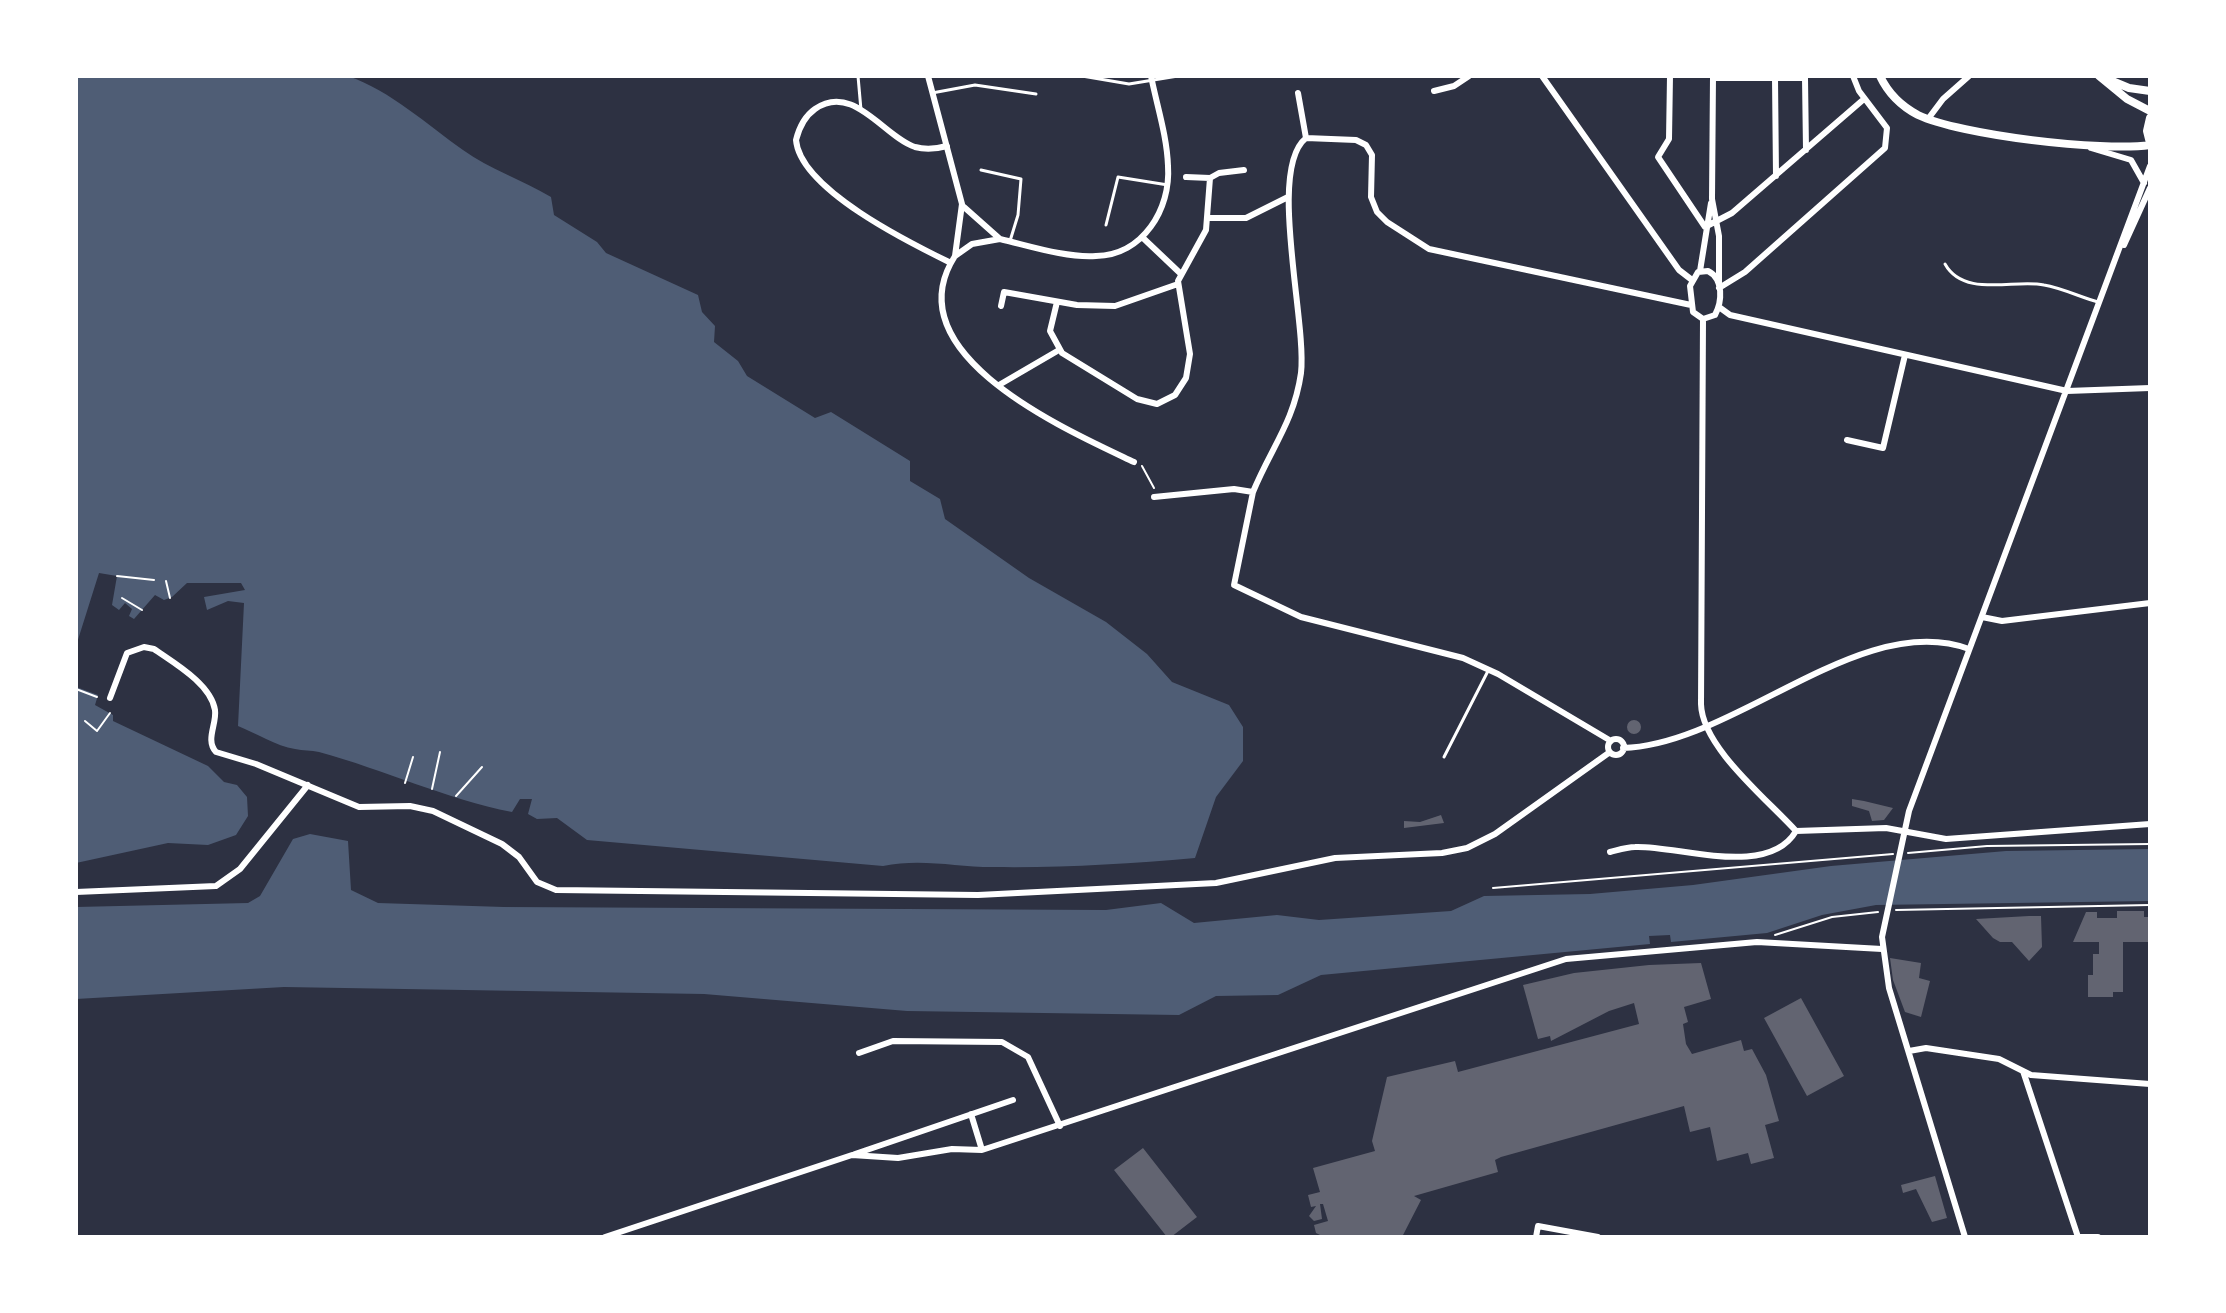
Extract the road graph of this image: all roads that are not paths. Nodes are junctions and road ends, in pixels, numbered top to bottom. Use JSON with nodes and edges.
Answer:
{"nodes":[{"id":1,"x":858,"y":76,"type":"edge"},
{"id":2,"x":928,"y":76,"type":"edge"},
{"id":3,"x":1082,"y":76,"type":"edge"},
{"id":4,"x":1178,"y":76,"type":"edge"},
{"id":5,"x":1469,"y":76,"type":"edge"},
{"id":6,"x":1542,"y":76,"type":"edge"},
{"id":7,"x":1670,"y":76,"type":"edge"},
{"id":8,"x":1853,"y":76,"type":"edge"},
{"id":9,"x":1880,"y":76,"type":"edge"},
{"id":10,"x":1969,"y":76,"type":"edge"},
{"id":11,"x":2100,"y":76,"type":"edge"},
{"id":12,"x":1713,"y":77,"type":"edge"},
{"id":13,"x":1152,"y":78,"type":"edge"},
{"id":14,"x":1775,"y":78,"type":"junction"},
{"id":15,"x":1434,"y":91,"type":"dead end"},
{"id":16,"x":2150,"y":91,"type":"edge"},
{"id":17,"x":932,"y":93,"type":"junction"},
{"id":18,"x":1298,"y":93,"type":"dead end"},
{"id":19,"x":1036,"y":94,"type":"dead end"},
{"id":20,"x":1864,"y":99,"type":"junction"},
{"id":21,"x":861,"y":110,"type":"junction"},
{"id":22,"x":2150,"y":111,"type":"edge"},
{"id":23,"x":2150,"y":118,"type":"edge"},
{"id":24,"x":1928,"y":119,"type":"junction"},
{"id":25,"x":1306,"y":138,"type":"junction"},
{"id":26,"x":2150,"y":144,"type":"edge"},
{"id":27,"x":2080,"y":145,"type":"junction"},
{"id":28,"x":947,"y":146,"type":"junction"},
{"id":29,"x":1806,"y":150,"type":"junction"},
{"id":30,"x":2150,"y":166,"type":"edge"},
{"id":31,"x":981,"y":170,"type":"dead end"},
{"id":32,"x":1244,"y":170,"type":"dead end"},
{"id":33,"x":1776,"y":176,"type":"junction"},
{"id":34,"x":1186,"y":177,"type":"dead end"},
{"id":35,"x":1210,"y":178,"type":"junction"},
{"id":36,"x":1168,"y":185,"type":"junction"},
{"id":37,"x":2147,"y":185,"type":"edge"},
{"id":38,"x":1288,"y":197,"type":"junction"},
{"id":39,"x":1712,"y":199,"type":"junction"},
{"id":40,"x":962,"y":204,"type":"junction"},
{"id":41,"x":1208,"y":218,"type":"junction"},
{"id":42,"x":1717,"y":221,"type":"junction"},
{"id":43,"x":1106,"y":225,"type":"dead end"},
{"id":44,"x":1705,"y":227,"type":"junction"},
{"id":45,"x":1142,"y":237,"type":"junction"},
{"id":46,"x":1000,"y":239,"type":"junction"},
{"id":47,"x":1010,"y":241,"type":"junction"},
{"id":48,"x":955,"y":256,"type":"junction"},
{"id":49,"x":951,"y":263,"type":"junction"},
{"id":50,"x":1945,"y":264,"type":"dead end"},
{"id":51,"x":1700,"y":271,"type":"junction"},
{"id":52,"x":1181,"y":274,"type":"junction"},
{"id":53,"x":1692,"y":280,"type":"junction"},
{"id":54,"x":1178,"y":284,"type":"junction"},
{"id":55,"x":1719,"y":285,"type":"junction"},
{"id":56,"x":1057,"y":302,"type":"junction"},
{"id":57,"x":2101,"y":304,"type":"junction"},
{"id":58,"x":1691,"y":305,"type":"junction"},
{"id":59,"x":1001,"y":306,"type":"dead end"},
{"id":60,"x":1719,"y":307,"type":"junction"},
{"id":61,"x":1703,"y":319,"type":"junction"},
{"id":62,"x":1059,"y":350,"type":"junction"},
{"id":63,"x":1905,"y":355,"type":"junction"},
{"id":64,"x":999,"y":385,"type":"junction"},
{"id":65,"x":2150,"y":388,"type":"edge"},
{"id":66,"x":2067,"y":391,"type":"junction"},
{"id":67,"x":1847,"y":440,"type":"dead end"},
{"id":68,"x":1134,"y":462,"type":"road end"},
{"id":69,"x":1253,"y":492,"type":"junction"},
{"id":70,"x":1154,"y":497,"type":"road end"},
{"id":71,"x":2150,"y":603,"type":"edge"},
{"id":72,"x":1982,"y":617,"type":"junction"},
{"id":73,"x":1969,"y":649,"type":"junction"},
{"id":74,"x":1489,"y":669,"type":"junction"},
{"id":75,"x":110,"y":698,"type":"dead end"},
{"id":76,"x":1705,"y":728,"type":"junction"},
{"id":77,"x":1611,"y":741,"type":"junction"},
{"id":78,"x":1623,"y":748,"type":"junction"},
{"id":79,"x":1610,"y":752,"type":"junction"},
{"id":80,"x":1444,"y":757,"type":"dead end"},
{"id":81,"x":308,"y":785,"type":"junction"},
{"id":82,"x":2150,"y":824,"type":"edge"},
{"id":83,"x":1903,"y":830,"type":"junction"},
{"id":84,"x":1796,"y":831,"type":"junction"},
{"id":85,"x":1610,"y":852,"type":"dead end"},
{"id":86,"x":76,"y":892,"type":"edge"},
{"id":87,"x":1882,"y":949,"type":"junction"},
{"id":88,"x":1909,"y":1051,"type":"junction"},
{"id":89,"x":859,"y":1053,"type":"dead end"},
{"id":90,"x":2023,"y":1071,"type":"junction"},
{"id":91,"x":2150,"y":1084,"type":"edge"},
{"id":92,"x":1013,"y":1100,"type":"dead end"},
{"id":93,"x":971,"y":1114,"type":"junction"},
{"id":94,"x":1060,"y":1126,"type":"junction"},
{"id":95,"x":982,"y":1150,"type":"junction"},
{"id":96,"x":852,"y":1155,"type":"junction"},
{"id":97,"x":605,"y":1237,"type":"edge"},
{"id":98,"x":1536,"y":1237,"type":"edge"},
{"id":99,"x":1598,"y":1237,"type":"edge"},
{"id":100,"x":1965,"y":1237,"type":"edge"},
{"id":101,"x":2078,"y":1237,"type":"edge"},
{"id":102,"x":2098,"y":1237,"type":"edge"}],
"edges":[{"from":1,"to":21,"type":"lane"},
{"from":2,"to":17,"type":"street"},
{"from":3,"to":13,"type":"lane"},
{"from":4,"to":13,"type":"lane"},
{"from":5,"to":15,"type":"street"},
{"from":6,"to":53,"type":"street"},
{"from":7,"to":44,"type":"street"},
{"from":8,"to":20,"type":"street"},
{"from":9,"to":24,"type":"main road"},
{"from":10,"to":24,"type":"street"},
{"from":11,"to":16,"type":"main road"},
{"from":11,"to":22,"type":"main road"},
{"from":12,"to":14,"type":"street"},
{"from":12,"to":39,"type":"street"},
{"from":13,"to":36,"type":"street"},
{"from":14,"to":29,"type":"street"},
{"from":14,"to":33,"type":"street"},
{"from":17,"to":19,"type":"lane"},
{"from":17,"to":28,"type":"street"},
{"from":18,"to":25,"type":"street"},
{"from":20,"to":29,"type":"street"},
{"from":20,"to":55,"type":"street"},
{"from":21,"to":28,"type":"street"},
{"from":21,"to":49,"type":"street"},
{"from":23,"to":26,"type":"main road"},
{"from":24,"to":27,"type":"main road"},
{"from":25,"to":38,"type":"street"},
{"from":25,"to":58,"type":"street"},
{"from":26,"to":27,"type":"main road"},
{"from":27,"to":37,"type":"street"},
{"from":28,"to":40,"type":"street"},
{"from":29,"to":33,"type":"street"},
{"from":30,"to":37,"type":"street"},
{"from":31,"to":47,"type":"lane"},
{"from":32,"to":35,"type":"street"},
{"from":33,"to":42,"type":"street"},
{"from":34,"to":35,"type":"street"},
{"from":35,"to":41,"type":"street"},
{"from":36,"to":43,"type":"lane"},
{"from":36,"to":45,"type":"street"},
{"from":37,"to":57,"type":"street"},
{"from":38,"to":41,"type":"street"},
{"from":38,"to":69,"type":"street"},
{"from":39,"to":42,"type":"street"},
{"from":39,"to":44,"type":"street"},
{"from":40,"to":46,"type":"street"},
{"from":40,"to":48,"type":"street"},
{"from":41,"to":52,"type":"street"},
{"from":42,"to":44,"type":"street"},
{"from":42,"to":55,"type":"street"},
{"from":44,"to":51,"type":"street"},
{"from":45,"to":47,"type":"street"},
{"from":45,"to":52,"type":"street"},
{"from":46,"to":47,"type":"street"},
{"from":46,"to":48,"type":"street"},
{"from":48,"to":49,"type":"street"},
{"from":49,"to":64,"type":"street"},
{"from":50,"to":57,"type":"lane"},
{"from":51,"to":53,"type":"street"},
{"from":51,"to":55,"type":"street"},
{"from":52,"to":54,"type":"street"},
{"from":53,"to":58,"type":"street"},
{"from":54,"to":56,"type":"street"},
{"from":54,"to":62,"type":"street"},
{"from":55,"to":60,"type":"street"},
{"from":56,"to":59,"type":"street"},
{"from":56,"to":62,"type":"street"},
{"from":57,"to":66,"type":"street"},
{"from":58,"to":61,"type":"street"},
{"from":60,"to":61,"type":"street"},
{"from":60,"to":63,"type":"street"},
{"from":61,"to":76,"type":"street"},
{"from":62,"to":64,"type":"street"},
{"from":63,"to":66,"type":"street"},
{"from":63,"to":67,"type":"street"},
{"from":64,"to":68,"type":"street"},
{"from":65,"to":66,"type":"street"},
{"from":66,"to":72,"type":"street"},
{"from":69,"to":70,"type":"street"},
{"from":69,"to":74,"type":"street"},
{"from":71,"to":72,"type":"street"},
{"from":72,"to":73,"type":"street"},
{"from":73,"to":76,"type":"street"},
{"from":73,"to":83,"type":"street"},
{"from":74,"to":77,"type":"street"},
{"from":74,"to":80,"type":"lane"},
{"from":75,"to":81,"type":"street"},
{"from":76,"to":78,"type":"street"},
{"from":76,"to":84,"type":"street"},
{"from":77,"to":78,"type":"street"},
{"from":77,"to":79,"type":"street"},
{"from":78,"to":79,"type":"street"},
{"from":79,"to":81,"type":"street"},
{"from":81,"to":86,"type":"street"},
{"from":82,"to":83,"type":"street"},
{"from":83,"to":84,"type":"street"},
{"from":83,"to":87,"type":"street"},
{"from":84,"to":85,"type":"street"},
{"from":87,"to":88,"type":"street"},
{"from":87,"to":94,"type":"street"},
{"from":88,"to":90,"type":"street"},
{"from":88,"to":100,"type":"street"},
{"from":89,"to":94,"type":"street"},
{"from":90,"to":91,"type":"street"},
{"from":90,"to":101,"type":"street"},
{"from":92,"to":93,"type":"street"},
{"from":93,"to":95,"type":"street"},
{"from":93,"to":96,"type":"street"},
{"from":94,"to":95,"type":"street"},
{"from":95,"to":96,"type":"street"},
{"from":96,"to":97,"type":"street"},
{"from":98,"to":99,"type":"street"},
{"from":101,"to":102,"type":"street"}]}
